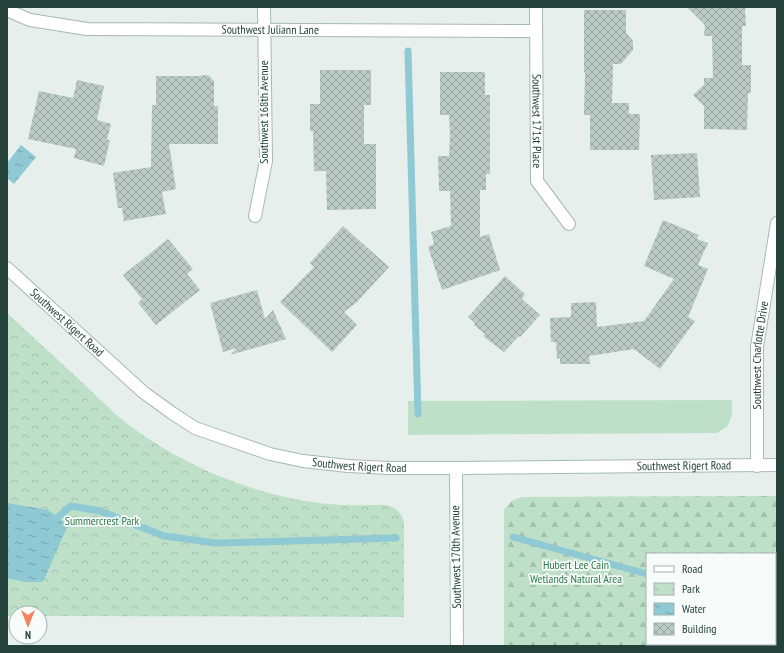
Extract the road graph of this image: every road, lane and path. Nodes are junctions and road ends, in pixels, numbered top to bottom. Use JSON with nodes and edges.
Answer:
{"nodes":[{"id":1,"x":264,"y":7,"type":"edge"},
{"id":2,"x":536,"y":7,"type":"edge"},
{"id":3,"x":7,"y":10,"type":"edge"},
{"id":4,"x":264,"y":30,"type":"junction"},
{"id":5,"x":536,"y":31,"type":"junction"},
{"id":6,"x":255,"y":216,"type":"dead end"},
{"id":7,"x":777,"y":223,"type":"edge"},
{"id":8,"x":568,"y":224,"type":"dead end"},
{"id":9,"x":7,"y":268,"type":"edge"},
{"id":10,"x":756,"y":466,"type":"junction"},
{"id":11,"x":777,"y":466,"type":"edge"},
{"id":12,"x":456,"y":468,"type":"junction"},
{"id":13,"x":457,"y":646,"type":"edge"}],
"edges":[{"from":1,"to":4,"type":"street","name":"Southwest 168th Avenue"},
{"from":2,"to":5,"type":"street","name":"Southwest 171st Place"},
{"from":3,"to":4,"type":"street","name":"Southwest Juliann Lane"},
{"from":4,"to":5,"type":"street","name":"Southwest Juliann Lane"},
{"from":4,"to":6,"type":"street","name":"Southwest 168th Avenue"},
{"from":5,"to":8,"type":"street","name":"Southwest 171st Place"},
{"from":7,"to":10,"type":"street","name":"Southwest Charlotte Drive"},
{"from":9,"to":12,"type":"street","name":"Southwest Rigert Road"},
{"from":10,"to":11,"type":"street","name":"Southwest Rigert Road"},
{"from":10,"to":12,"type":"street","name":"Southwest Rigert Road"},
{"from":12,"to":13,"type":"street","name":"Southwest 170th Avenue"}]}
